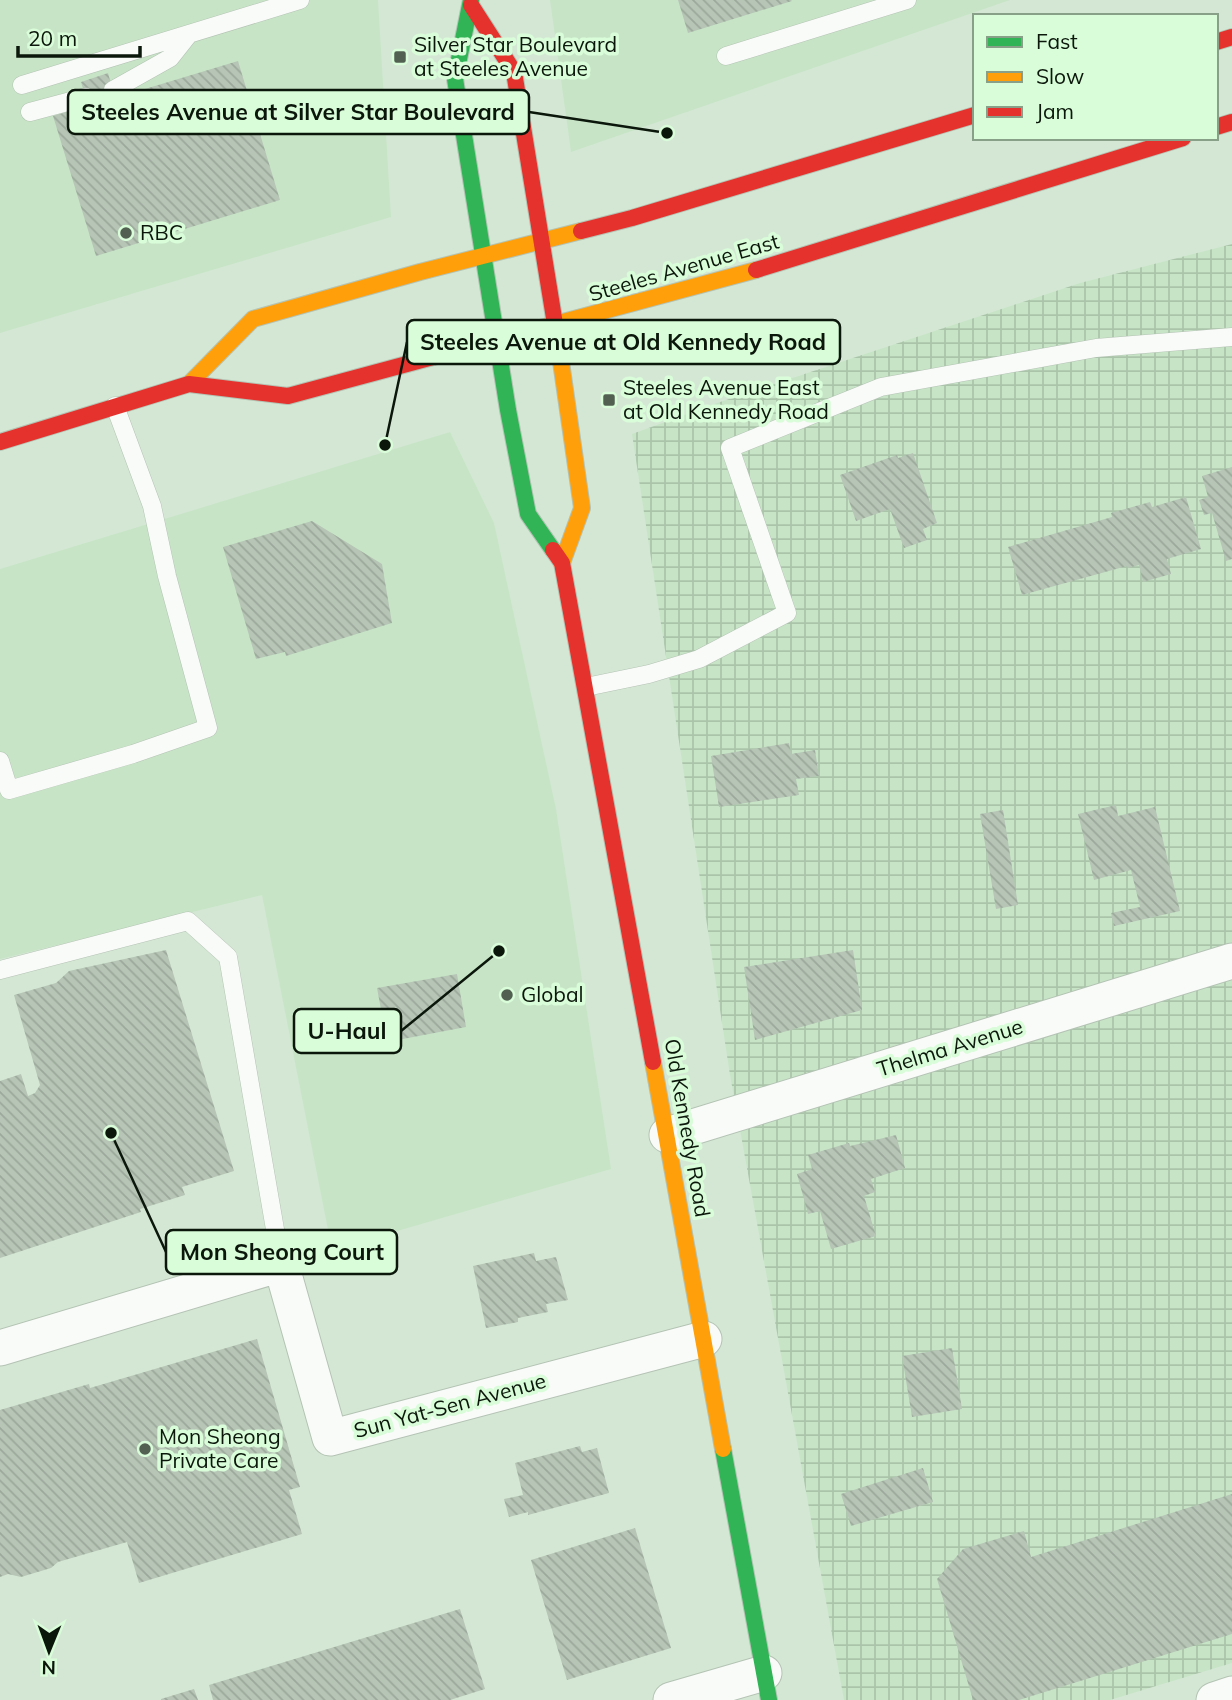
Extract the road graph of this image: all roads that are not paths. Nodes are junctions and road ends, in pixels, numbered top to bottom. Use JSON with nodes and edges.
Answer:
{"nodes":[{"id":1,"x":300,"y":0,"type":"edge"},
{"id":2,"x":907,"y":0,"type":"edge"},
{"id":3,"x":471,"y":3,"type":"edge"},
{"id":4,"x":189,"y":34,"type":"junction"},
{"id":5,"x":726,"y":56,"type":"dead end"},
{"id":6,"x":22,"y":85,"type":"dead end"},
{"id":7,"x":113,"y":90,"type":"dead end"},
{"id":8,"x":86,"y":97,"type":"dead end"},
{"id":9,"x":30,"y":112,"type":"dead end"},
{"id":10,"x":973,"y":115,"type":"edge"},
{"id":11,"x":1177,"y":140,"type":"edge"},
{"id":12,"x":543,"y":241,"type":"junction"},
{"id":13,"x":484,"y":256,"type":"junction"},
{"id":14,"x":555,"y":325,"type":"junction"},
{"id":15,"x":1232,"y":337,"type":"edge"},
{"id":16,"x":497,"y":339,"type":"junction"},
{"id":17,"x":188,"y":384,"type":"junction"},
{"id":18,"x":115,"y":406,"type":"junction"},
{"id":19,"x":0,"y":442,"type":"edge"},
{"id":20,"x":562,"y":563,"type":"junction"},
{"id":21,"x":586,"y":687,"type":"junction"},
{"id":22,"x":0,"y":761,"type":"edge"},
{"id":23,"x":1232,"y":961,"type":"edge"},
{"id":24,"x":0,"y":970,"type":"edge"},
{"id":25,"x":667,"y":1135,"type":"junction"},
{"id":26,"x":281,"y":1264,"type":"junction"},
{"id":27,"x":704,"y":1339,"type":"junction"},
{"id":28,"x":0,"y":1348,"type":"edge"},
{"id":29,"x":767,"y":1687,"type":"edge"},
{"id":30,"x":1232,"y":1695,"type":"edge"},
{"id":31,"x":671,"y":1700,"type":"edge"},
{"id":32,"x":1214,"y":1700,"type":"edge"}],
"edges":[{"from":1,"to":4,"type":"lane"},
{"from":2,"to":5,"type":"lane"},
{"from":3,"to":12,"type":"street"},
{"from":3,"to":13,"type":"street","name":"Old Kennedy Road"},
{"from":4,"to":6,"type":"lane"},
{"from":4,"to":7,"type":"lane"},
{"from":8,"to":9,"type":"lane"},
{"from":10,"to":12,"type":"street","name":"Steeles Avenue East"},
{"from":11,"to":14,"type":"street","name":"Steeles Avenue East"},
{"from":12,"to":13,"type":"street","name":"Steeles Avenue East"},
{"from":12,"to":14,"type":"street"},
{"from":13,"to":16,"type":"street","name":"Old Kennedy Road"},
{"from":13,"to":17,"type":"street","name":"Steeles Avenue East"},
{"from":14,"to":16,"type":"street","name":"Steeles Avenue East"},
{"from":14,"to":20,"type":"street"},
{"from":15,"to":21,"type":"lane"},
{"from":16,"to":17,"type":"street","name":"Steeles Avenue East"},
{"from":16,"to":20,"type":"street","name":"Old Kennedy Road"},
{"from":17,"to":18,"type":"street","name":"Steeles Avenue East"},
{"from":18,"to":19,"type":"street","name":"Steeles Avenue East"},
{"from":18,"to":22,"type":"lane"},
{"from":20,"to":21,"type":"street","name":"Old Kennedy Road"},
{"from":21,"to":25,"type":"street","name":"Old Kennedy Road"},
{"from":23,"to":25,"type":"street","name":"Thelma Avenue"},
{"from":24,"to":26,"type":"lane"},
{"from":25,"to":27,"type":"street","name":"Old Kennedy Road"},
{"from":26,"to":27,"type":"street","name":"Sun Yat-Sen Avenue"},
{"from":26,"to":28,"type":"street"},
{"from":27,"to":29,"type":"street","name":"Old Kennedy Road"},
{"from":29,"to":31,"type":"street"},
{"from":30,"to":32,"type":"street"}]}
